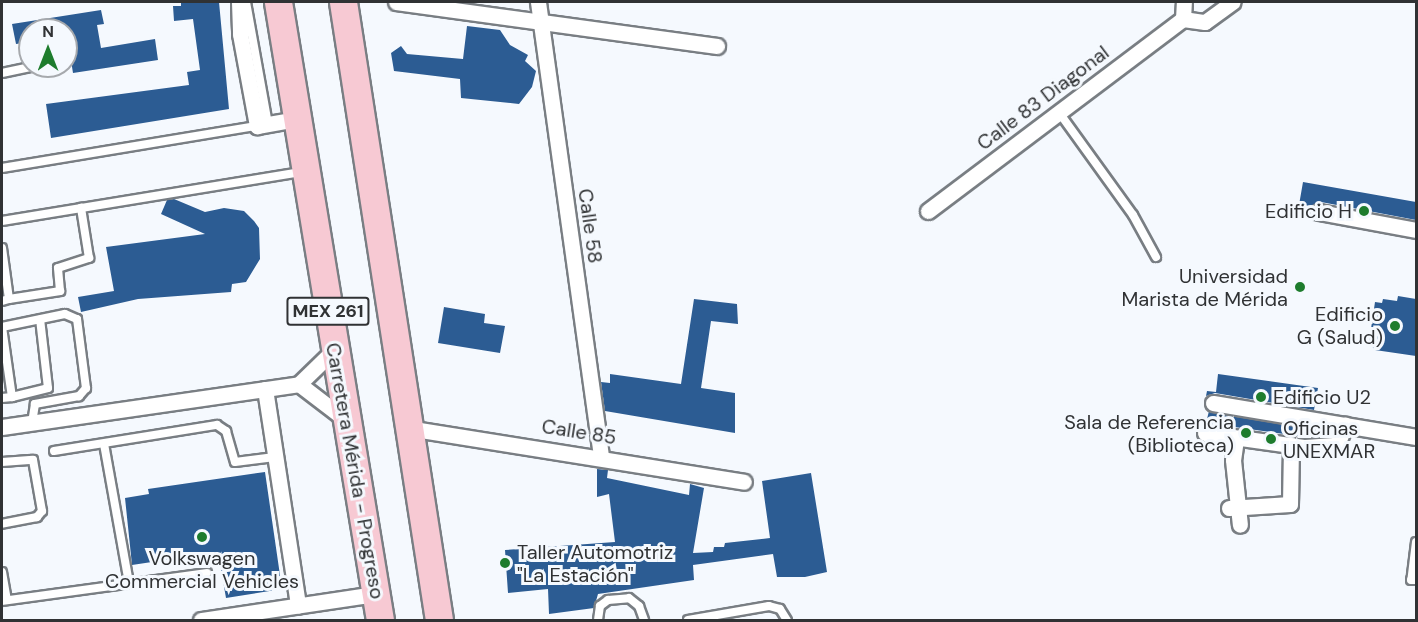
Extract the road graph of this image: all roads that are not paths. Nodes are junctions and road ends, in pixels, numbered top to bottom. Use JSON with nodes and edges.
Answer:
{"nodes":[{"id":1,"x":239,"y":2,"type":"edge"},
{"id":2,"x":246,"y":2,"type":"edge"},
{"id":3,"x":278,"y":2,"type":"edge"},
{"id":4,"x":343,"y":2,"type":"edge"},
{"id":5,"x":396,"y":2,"type":"edge"},
{"id":6,"x":538,"y":2,"type":"edge"},
{"id":7,"x":1184,"y":2,"type":"edge"},
{"id":8,"x":1233,"y":2,"type":"edge"},
{"id":9,"x":1183,"y":19,"type":"junction"},
{"id":10,"x":541,"y":22,"type":"junction"},
{"id":11,"x":717,"y":46,"type":"dead end"},
{"id":12,"x":18,"y":70,"type":"edge"},
{"id":13,"x":2,"y":73,"type":"edge"},
{"id":14,"x":1058,"y":111,"type":"junction"},
{"id":15,"x":297,"y":119,"type":"junction"},
{"id":16,"x":262,"y":125,"type":"junction"},
{"id":17,"x":2,"y":168,"type":"edge"},
{"id":18,"x":305,"y":172,"type":"junction"},
{"id":19,"x":81,"y":208,"type":"junction"},
{"id":20,"x":928,"y":212,"type":"dead end"},
{"id":21,"x":1319,"y":212,"type":"dead end"},
{"id":22,"x":2,"y":221,"type":"edge"},
{"id":23,"x":1416,"y":230,"type":"edge"},
{"id":24,"x":2,"y":248,"type":"edge"},
{"id":25,"x":1156,"y":257,"type":"dead end"},
{"id":26,"x":5,"y":300,"type":"edge"},
{"id":27,"x":40,"y":319,"type":"junction"},
{"id":28,"x":2,"y":327,"type":"edge"},
{"id":29,"x":334,"y":350,"type":"junction"},
{"id":30,"x":299,"y":384,"type":"junction"},
{"id":31,"x":266,"y":389,"type":"junction"},
{"id":32,"x":12,"y":397,"type":"junction"},
{"id":33,"x":2,"y":398,"type":"edge"},
{"id":34,"x":1213,"y":403,"type":"dead end"},
{"id":35,"x":346,"y":420,"type":"junction"},
{"id":36,"x":32,"y":423,"type":"junction"},
{"id":37,"x":1345,"y":425,"type":"junction"},
{"id":38,"x":2,"y":427,"type":"edge"},
{"id":39,"x":408,"y":428,"type":"junction"},
{"id":40,"x":1205,"y":434,"type":"dead end"},
{"id":41,"x":1416,"y":437,"type":"edge"},
{"id":42,"x":1236,"y":439,"type":"junction"},
{"id":43,"x":104,"y":444,"type":"junction"},
{"id":44,"x":1291,"y":446,"type":"junction"},
{"id":45,"x":54,"y":451,"type":"dead end"},
{"id":46,"x":601,"y":456,"type":"junction"},
{"id":47,"x":276,"y":457,"type":"junction"},
{"id":48,"x":2,"y":462,"type":"edge"},
{"id":49,"x":744,"y":482,"type":"dead end"},
{"id":50,"x":1229,"y":508,"type":"dead end"},
{"id":51,"x":2,"y":524,"type":"edge"},
{"id":52,"x":1240,"y":525,"type":"dead end"},
{"id":53,"x":1416,"y":542,"type":"edge"},
{"id":54,"x":2,"y":572,"type":"edge"},
{"id":55,"x":207,"y":573,"type":"dead end"},
{"id":56,"x":1416,"y":580,"type":"edge"},
{"id":57,"x":129,"y":583,"type":"junction"},
{"id":58,"x":376,"y":594,"type":"junction"},
{"id":59,"x":4,"y":600,"type":"edge"},
{"id":60,"x":298,"y":605,"type":"junction"},
{"id":61,"x":201,"y":621,"type":"edge"},
{"id":62,"x":380,"y":621,"type":"edge"},
{"id":63,"x":439,"y":621,"type":"edge"},
{"id":64,"x":598,"y":621,"type":"edge"},
{"id":65,"x":644,"y":621,"type":"edge"},
{"id":66,"x":688,"y":621,"type":"edge"},
{"id":67,"x":787,"y":621,"type":"edge"}],
"edges":[{"from":1,"to":16,"type":"street"},
{"from":2,"to":16,"type":"lane"},
{"from":3,"to":15,"type":"highway","name":"Carretera Mérida - Progreso","number":"MEX 261"},
{"from":4,"to":39,"type":"highway","number":"MEX 261"},
{"from":5,"to":10,"type":"street"},
{"from":6,"to":10,"type":"street","name":"Calle 58"},
{"from":7,"to":9,"type":"street"},
{"from":8,"to":9,"type":"street"},
{"from":9,"to":14,"type":"street","name":"Calle 83 Diagonal"},
{"from":10,"to":11,"type":"street"},
{"from":10,"to":46,"type":"street","name":"Calle 58"},
{"from":12,"to":13,"type":"lane"},
{"from":14,"to":20,"type":"street","name":"Calle 83 Diagonal"},
{"from":14,"to":25,"type":"lane"},
{"from":15,"to":16,"type":"street"},
{"from":15,"to":18,"type":"highway","name":"Carretera Mérida - Progreso","number":"MEX 261"},
{"from":16,"to":17,"type":"lane"},
{"from":18,"to":19,"type":"lane"},
{"from":18,"to":29,"type":"highway","name":"Carretera Mérida - Progreso","number":"MEX 261"},
{"from":19,"to":22,"type":"lane"},
{"from":19,"to":26,"type":"lane"},
{"from":21,"to":23,"type":"street"},
{"from":24,"to":26,"type":"lane"},
{"from":27,"to":28,"type":"lane"},
{"from":27,"to":32,"type":"lane"},
{"from":27,"to":36,"type":"lane"},
{"from":28,"to":32,"type":"lane"},
{"from":29,"to":30,"type":"street"},
{"from":29,"to":35,"type":"highway","name":"Carretera Mérida - Progreso","number":"MEX 261"},
{"from":30,"to":31,"type":"street"},
{"from":30,"to":35,"type":"street"},
{"from":31,"to":36,"type":"street"},
{"from":31,"to":47,"type":"street"},
{"from":32,"to":33,"type":"lane"},
{"from":34,"to":37,"type":"street"},
{"from":35,"to":58,"type":"highway","name":"Carretera Mérida - Progreso","number":"MEX 261"},
{"from":36,"to":38,"type":"street"},
{"from":37,"to":41,"type":"street"},
{"from":37,"to":44,"type":"street"},
{"from":39,"to":46,"type":"street","name":"Calle 85"},
{"from":39,"to":63,"type":"highway","number":"MEX 261"},
{"from":40,"to":42,"type":"street"},
{"from":42,"to":44,"type":"street"},
{"from":42,"to":52,"type":"street"},
{"from":43,"to":45,"type":"lane"},
{"from":43,"to":47,"type":"lane"},
{"from":43,"to":57,"type":"lane"},
{"from":44,"to":50,"type":"street"},
{"from":46,"to":49,"type":"street","name":"Calle 85"},
{"from":47,"to":60,"type":"street"},
{"from":48,"to":51,"type":"lane"},
{"from":53,"to":56,"type":"lane"},
{"from":54,"to":59,"type":"lane"},
{"from":55,"to":57,"type":"lane"},
{"from":57,"to":59,"type":"lane"},
{"from":58,"to":60,"type":"street"},
{"from":58,"to":62,"type":"highway","name":"Carretera Mérida - Progreso","number":"MEX 261"},
{"from":60,"to":61,"type":"street"},
{"from":64,"to":65,"type":"lane"},
{"from":66,"to":67,"type":"lane"}]}
